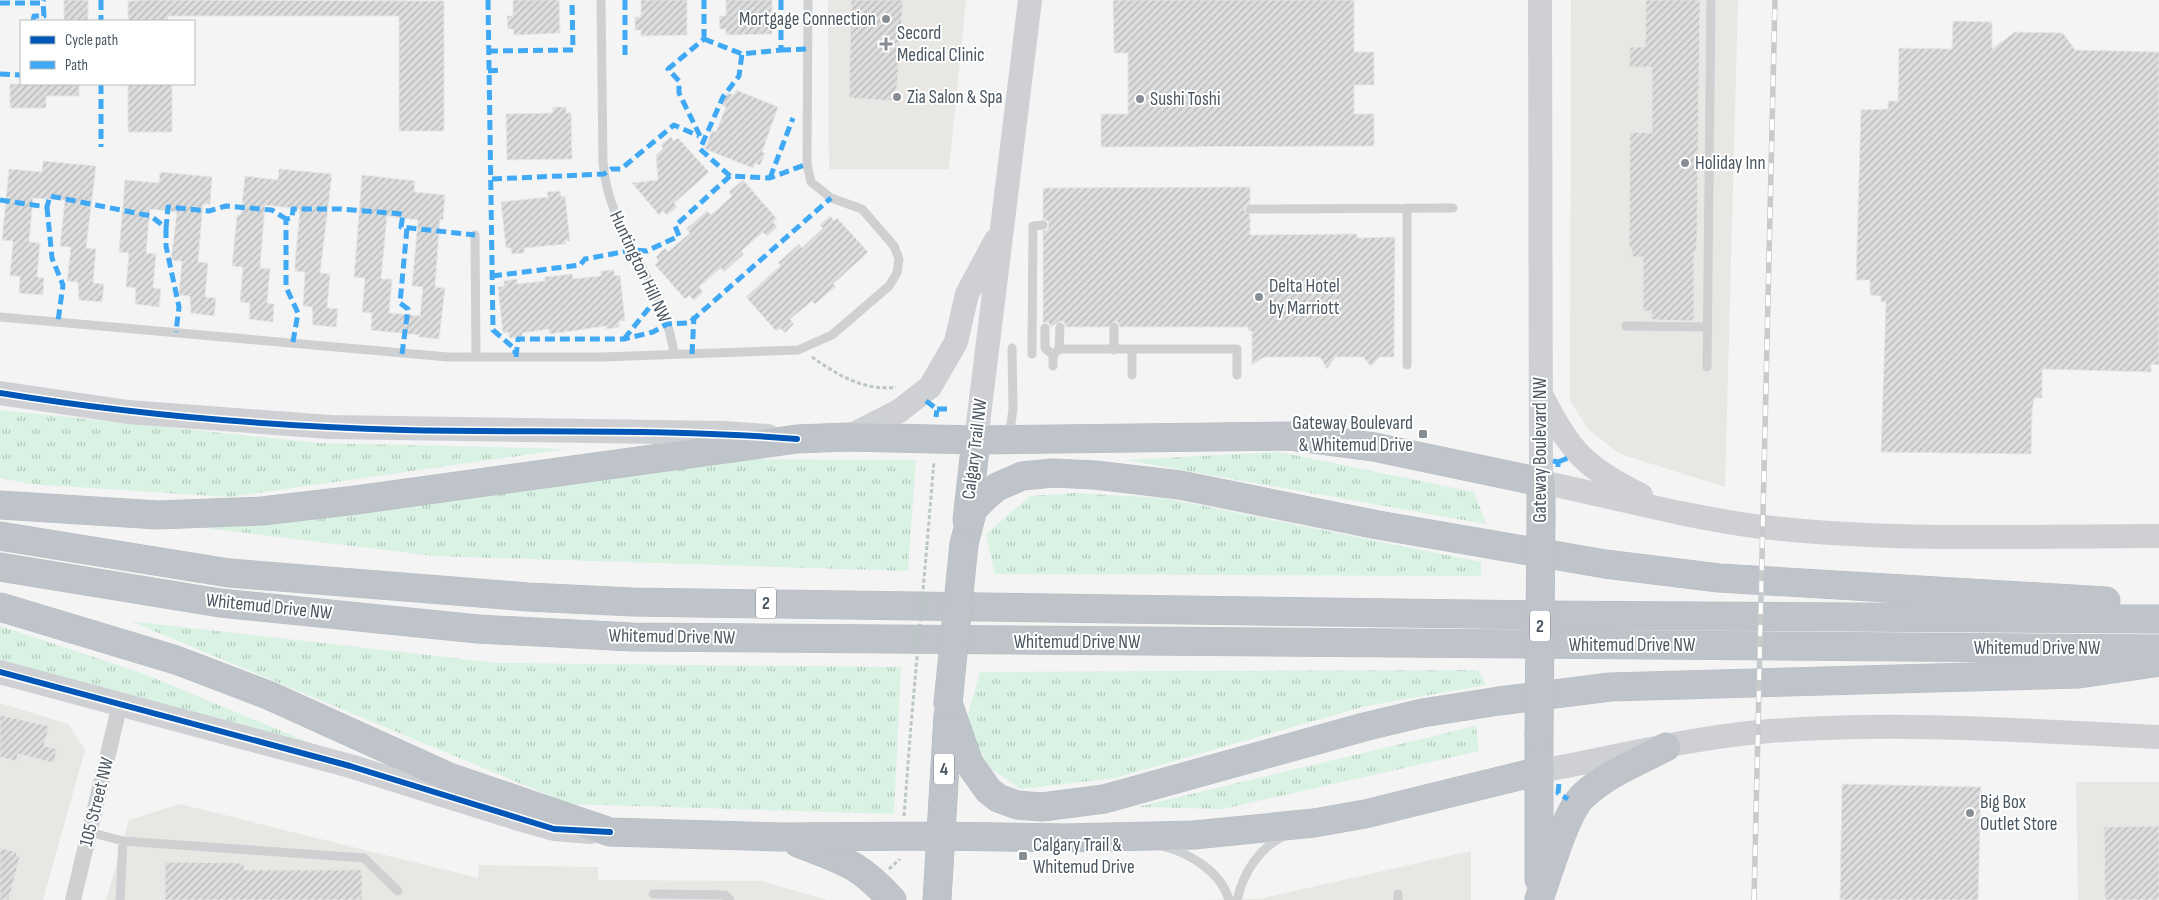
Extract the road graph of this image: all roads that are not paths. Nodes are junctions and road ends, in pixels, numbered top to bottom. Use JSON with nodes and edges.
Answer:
{"nodes":[{"id":1,"x":601,"y":0,"type":"edge"},
{"id":2,"x":808,"y":0,"type":"edge"},
{"id":3,"x":1030,"y":0,"type":"edge"},
{"id":4,"x":1540,"y":0,"type":"edge"},
{"id":5,"x":1711,"y":0,"type":"edge"},
{"id":6,"x":1407,"y":208,"type":"junction"},
{"id":7,"x":1453,"y":208,"type":"dead end"},
{"id":8,"x":1250,"y":209,"type":"dead end"},
{"id":9,"x":1043,"y":225,"type":"dead end"},
{"id":10,"x":1002,"y":227,"type":"junction"},
{"id":11,"x":475,"y":235,"type":"dead end"},
{"id":12,"x":0,"y":316,"type":"edge"},
{"id":13,"x":1626,"y":326,"type":"dead end"},
{"id":14,"x":1060,"y":327,"type":"dead end"},
{"id":15,"x":1114,"y":327,"type":"dead end"},
{"id":16,"x":1708,"y":327,"type":"junction"},
{"id":17,"x":1046,"y":328,"type":"dead end"},
{"id":18,"x":1012,"y":348,"type":"dead end"},
{"id":19,"x":1114,"y":350,"type":"junction"},
{"id":20,"x":1132,"y":350,"type":"junction"},
{"id":21,"x":1056,"y":352,"type":"junction"},
{"id":22,"x":674,"y":354,"type":"junction"},
{"id":23,"x":1032,"y":354,"type":"dead end"},
{"id":24,"x":476,"y":357,"type":"junction"},
{"id":25,"x":1407,"y":365,"type":"dead end"},
{"id":26,"x":1052,"y":366,"type":"dead end"},
{"id":27,"x":1707,"y":367,"type":"dead end"},
{"id":28,"x":1132,"y":375,"type":"dead end"},
{"id":29,"x":1237,"y":375,"type":"dead end"},
{"id":30,"x":1540,"y":391,"type":"junction"},
{"id":31,"x":0,"y":393,"type":"edge"},
{"id":32,"x":848,"y":437,"type":"junction"},
{"id":33,"x":798,"y":439,"type":"junction"},
{"id":34,"x":1009,"y":439,"type":"junction"},
{"id":35,"x":976,"y":440,"type":"junction"},
{"id":36,"x":1541,"y":482,"type":"junction"},
{"id":37,"x":0,"y":505,"type":"edge"},
{"id":38,"x":1731,"y":522,"type":"junction"},
{"id":39,"x":0,"y":536,"type":"edge"},
{"id":40,"x":2159,"y":536,"type":"edge"},
{"id":41,"x":964,"y":544,"type":"junction"},
{"id":42,"x":0,"y":567,"type":"edge"},
{"id":43,"x":0,"y":607,"type":"edge"},
{"id":44,"x":2159,"y":609,"type":"edge"},
{"id":45,"x":2159,"y":619,"type":"edge"},
{"id":46,"x":2159,"y":649,"type":"edge"},
{"id":47,"x":2159,"y":662,"type":"edge"},
{"id":48,"x":0,"y":672,"type":"edge"},
{"id":49,"x":948,"y":703,"type":"junction"},
{"id":50,"x":120,"y":704,"type":"junction"},
{"id":51,"x":2159,"y":737,"type":"edge"},
{"id":52,"x":1666,"y":747,"type":"junction"},
{"id":53,"x":1540,"y":771,"type":"junction"},
{"id":54,"x":1314,"y":823,"type":"junction"},
{"id":55,"x":89,"y":832,"type":"junction"},
{"id":56,"x":610,"y":832,"type":"junction"},
{"id":57,"x":940,"y":836,"type":"junction"},
{"id":58,"x":782,"y":837,"type":"junction"},
{"id":59,"x":1125,"y":837,"type":"junction"},
{"id":60,"x":123,"y":841,"type":"junction"},
{"id":61,"x":398,"y":891,"type":"dead end"},
{"id":62,"x":653,"y":894,"type":"dead end"},
{"id":63,"x":73,"y":900,"type":"edge"},
{"id":64,"x":120,"y":900,"type":"edge"},
{"id":65,"x":730,"y":900,"type":"edge"},
{"id":66,"x":892,"y":900,"type":"edge"},
{"id":67,"x":937,"y":900,"type":"edge"},
{"id":68,"x":1229,"y":900,"type":"edge"},
{"id":69,"x":1237,"y":900,"type":"edge"},
{"id":70,"x":1539,"y":900,"type":"edge"}],
"edges":[{"from":1,"to":22,"type":"lane","name":"Huntington Hill NW"},
{"from":2,"to":22,"type":"lane"},
{"from":3,"to":10,"type":"main road","name":"Calgary Trail NW"},
{"from":4,"to":30,"type":"main road","name":"Gateway Boulevard NW"},
{"from":5,"to":16,"type":"lane"},
{"from":6,"to":7,"type":"lane"},
{"from":6,"to":8,"type":"lane"},
{"from":6,"to":25,"type":"lane"},
{"from":9,"to":23,"type":"lane"},
{"from":10,"to":32,"type":"main road"},
{"from":10,"to":35,"type":"main road","name":"Calgary Trail NW"},
{"from":11,"to":24,"type":"lane"},
{"from":12,"to":24,"type":"lane"},
{"from":13,"to":16,"type":"lane"},
{"from":14,"to":21,"type":"lane"},
{"from":15,"to":19,"type":"lane"},
{"from":16,"to":27,"type":"lane"},
{"from":17,"to":21,"type":"lane"},
{"from":18,"to":34,"type":"lane"},
{"from":19,"to":20,"type":"lane"},
{"from":19,"to":21,"type":"lane"},
{"from":20,"to":28,"type":"lane"},
{"from":20,"to":29,"type":"lane"},
{"from":21,"to":26,"type":"lane"},
{"from":22,"to":24,"type":"lane"},
{"from":30,"to":36,"type":"main road","name":"Gateway Boulevard NW"},
{"from":30,"to":38,"type":"main road"},
{"from":31,"to":33,"type":"main road"},
{"from":32,"to":33,"type":"highway"},
{"from":32,"to":35,"type":"highway"},
{"from":33,"to":37,"type":"highway"},
{"from":34,"to":35,"type":"highway"},
{"from":34,"to":36,"type":"highway"},
{"from":35,"to":41,"type":"highway","name":"Calgary Trail NW"},
{"from":36,"to":38,"type":"main road"},
{"from":36,"to":53,"type":"highway","name":"Gateway Boulevard NW","number":"2","bridge":true},
{"from":38,"to":40,"type":"main road"},
{"from":39,"to":45,"type":"highway","name":"Whitemud Drive NW","number":"2"},
{"from":41,"to":44,"type":"highway"},
{"from":41,"to":49,"type":"highway","name":"Calgary Trail NW","bridge":true},
{"from":42,"to":46,"type":"highway","name":"Whitemud Drive NW","number":"2"},
{"from":43,"to":56,"type":"highway"},
{"from":47,"to":49,"type":"highway"},
{"from":48,"to":50,"type":"main road"},
{"from":49,"to":57,"type":"highway","name":"Calgary Trail NW","number":"4"},
{"from":50,"to":55,"type":"street","name":"105 Street NW"},
{"from":50,"to":56,"type":"main road"},
{"from":51,"to":52,"type":"main road"},
{"from":52,"to":53,"type":"main road"},
{"from":52,"to":70,"type":"highway"},
{"from":53,"to":54,"type":"highway"},
{"from":53,"to":70,"type":"highway","name":"Gateway Boulevard NW","number":"2"},
{"from":54,"to":59,"type":"highway"},
{"from":54,"to":69,"type":"lane"},
{"from":55,"to":60,"type":"lane"},
{"from":55,"to":63,"type":"street","name":"105 Street NW"},
{"from":56,"to":58,"type":"highway"},
{"from":57,"to":58,"type":"highway"},
{"from":57,"to":59,"type":"highway"},
{"from":57,"to":67,"type":"highway","name":"Calgary Trail NW"},
{"from":58,"to":66,"type":"highway"},
{"from":59,"to":68,"type":"lane"},
{"from":60,"to":61,"type":"lane"},
{"from":60,"to":64,"type":"lane"},
{"from":62,"to":65,"type":"lane"}]}
